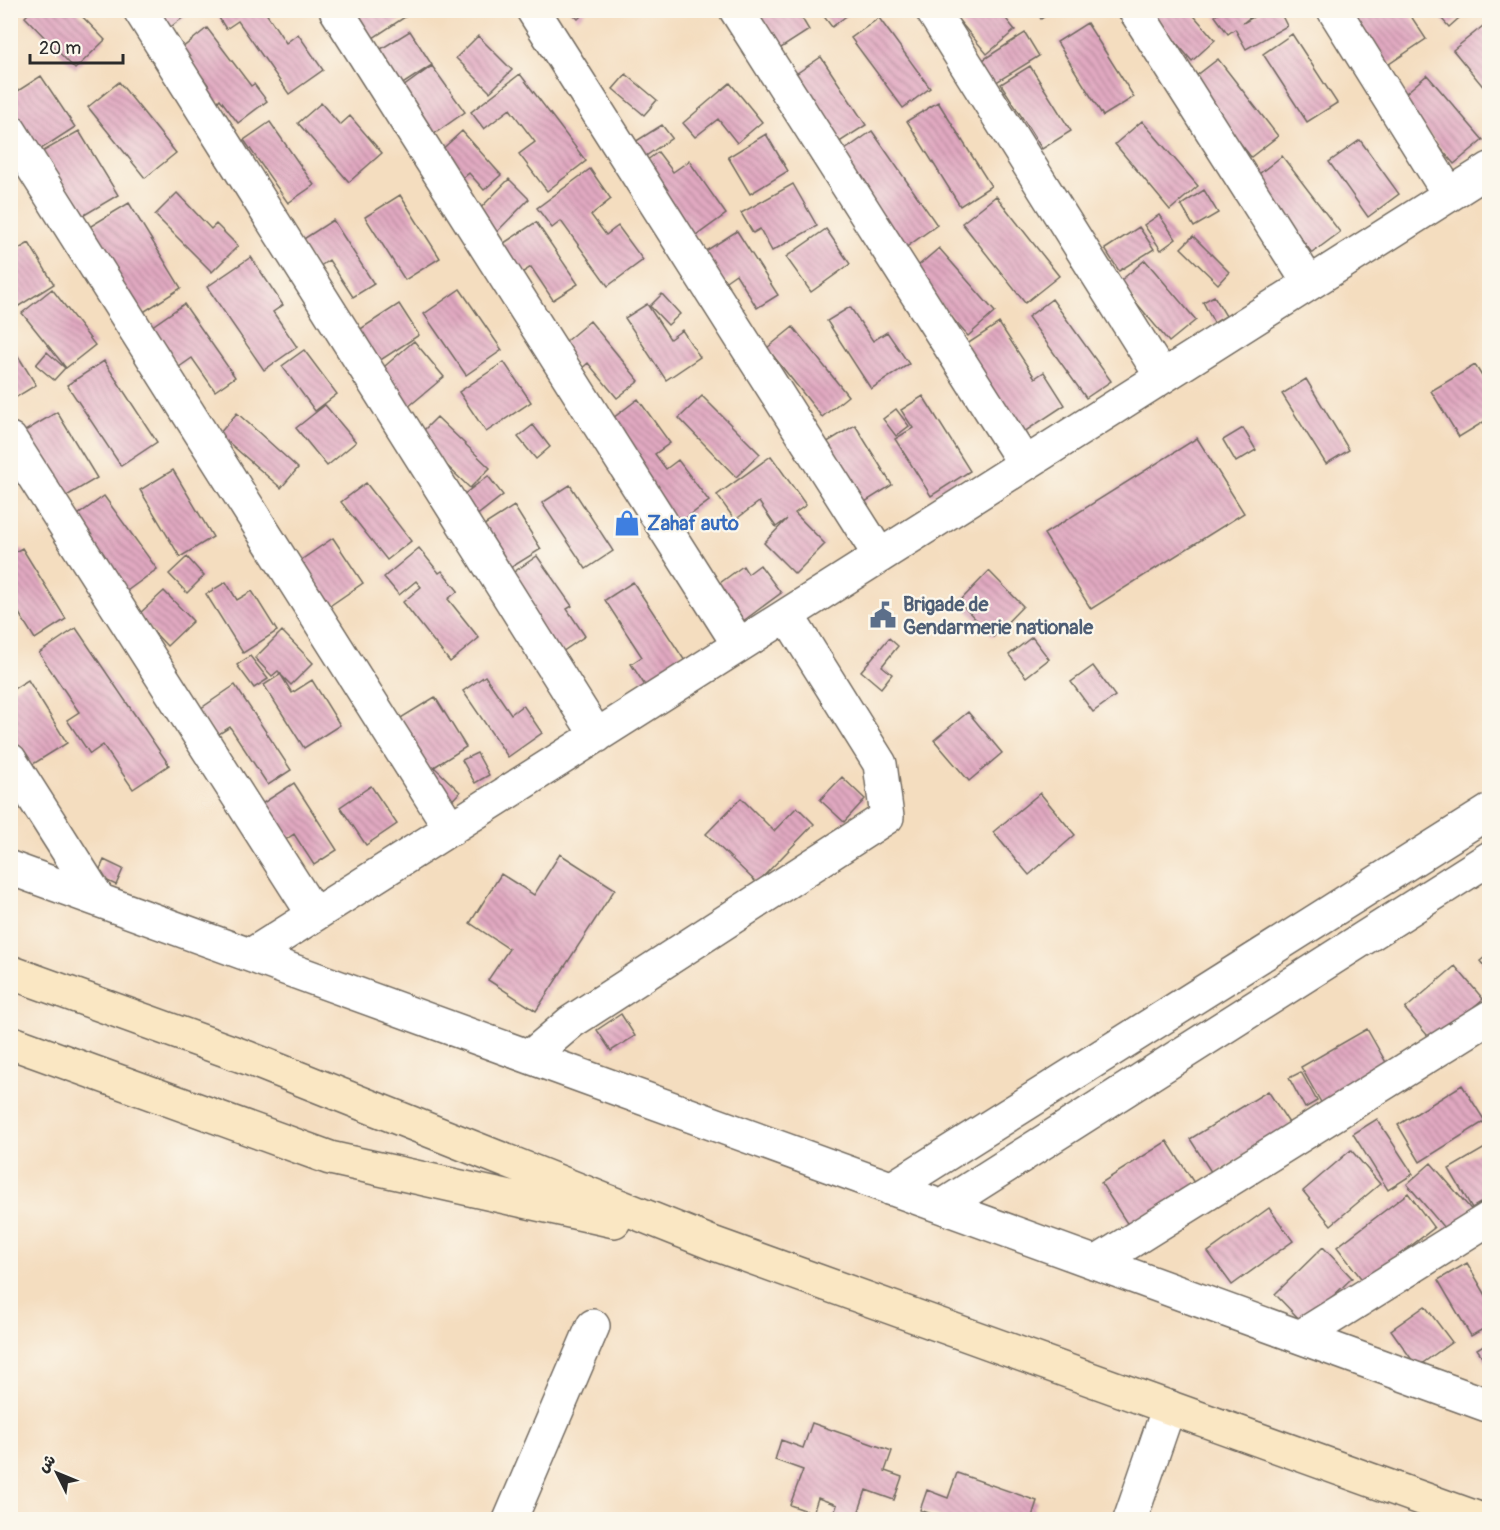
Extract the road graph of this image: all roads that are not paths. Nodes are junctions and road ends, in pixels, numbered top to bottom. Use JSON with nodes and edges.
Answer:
{"nodes":[{"id":1,"x":140,"y":10,"type":"edge"},
{"id":2,"x":336,"y":10,"type":"edge"},
{"id":3,"x":532,"y":10,"type":"edge"},
{"id":4,"x":736,"y":10,"type":"edge"},
{"id":5,"x":932,"y":10,"type":"edge"},
{"id":6,"x":1135,"y":10,"type":"edge"},
{"id":7,"x":1334,"y":10,"type":"edge"},
{"id":8,"x":10,"y":131,"type":"edge"},
{"id":9,"x":1490,"y":169,"type":"edge"},
{"id":10,"x":1449,"y":194,"type":"junction"},
{"id":11,"x":1310,"y":283,"type":"junction"},
{"id":12,"x":1162,"y":377,"type":"junction"},
{"id":13,"x":10,"y":439,"type":"edge"},
{"id":14,"x":1025,"y":464,"type":"junction"},
{"id":15,"x":880,"y":556,"type":"junction"},
{"id":16,"x":787,"y":615,"type":"junction"},
{"id":17,"x":740,"y":645,"type":"junction"},
{"id":18,"x":597,"y":736,"type":"junction"},
{"id":19,"x":10,"y":760,"type":"edge"},
{"id":20,"x":1490,"y":811,"type":"edge"},
{"id":21,"x":452,"y":829,"type":"junction"},
{"id":22,"x":1490,"y":858,"type":"edge"},
{"id":23,"x":10,"y":868,"type":"edge"},
{"id":24,"x":99,"y":900,"type":"junction"},
{"id":25,"x":314,"y":915,"type":"junction"},
{"id":26,"x":251,"y":955,"type":"junction"},
{"id":27,"x":10,"y":972,"type":"edge"},
{"id":28,"x":1490,"y":1017,"type":"edge"},
{"id":29,"x":10,"y":1042,"type":"edge"},
{"id":30,"x":530,"y":1057,"type":"junction"},
{"id":31,"x":891,"y":1188,"type":"junction"},
{"id":32,"x":943,"y":1206,"type":"junction"},
{"id":33,"x":1490,"y":1218,"type":"edge"},
{"id":34,"x":712,"y":1243,"type":"junction"},
{"id":35,"x":1096,"y":1263,"type":"junction"},
{"id":36,"x":592,"y":1326,"type":"dead end"},
{"id":37,"x":1300,"y":1337,"type":"junction"},
{"id":38,"x":1490,"y":1406,"type":"edge"},
{"id":39,"x":1169,"y":1407,"type":"junction"},
{"id":40,"x":510,"y":1520,"type":"edge"},
{"id":41,"x":1130,"y":1520,"type":"edge"},
{"id":42,"x":1482,"y":1520,"type":"edge"}],
"edges":[{"from":1,"to":18,"type":"street"},
{"from":2,"to":17,"type":"street"},
{"from":3,"to":15,"type":"street"},
{"from":4,"to":14,"type":"street"},
{"from":5,"to":12,"type":"street"},
{"from":6,"to":11,"type":"street"},
{"from":7,"to":10,"type":"street"},
{"from":8,"to":21,"type":"street"},
{"from":9,"to":10,"type":"street"},
{"from":10,"to":11,"type":"street"},
{"from":11,"to":12,"type":"street"},
{"from":12,"to":14,"type":"street"},
{"from":13,"to":25,"type":"street"},
{"from":14,"to":15,"type":"street"},
{"from":15,"to":16,"type":"street"},
{"from":16,"to":17,"type":"street"},
{"from":16,"to":30,"type":"street"},
{"from":17,"to":18,"type":"street"},
{"from":18,"to":21,"type":"street"},
{"from":19,"to":24,"type":"street"},
{"from":20,"to":31,"type":"street"},
{"from":21,"to":25,"type":"street"},
{"from":22,"to":32,"type":"street"},
{"from":23,"to":24,"type":"street"},
{"from":24,"to":26,"type":"street"},
{"from":25,"to":26,"type":"street"},
{"from":26,"to":30,"type":"street"},
{"from":27,"to":34,"type":"main road"},
{"from":28,"to":35,"type":"street"},
{"from":29,"to":34,"type":"main road"},
{"from":30,"to":31,"type":"street"},
{"from":31,"to":32,"type":"street"},
{"from":32,"to":35,"type":"street"},
{"from":33,"to":37,"type":"street"},
{"from":34,"to":39,"type":"main road"},
{"from":35,"to":37,"type":"street"},
{"from":36,"to":40,"type":"street"},
{"from":37,"to":38,"type":"street"},
{"from":39,"to":41,"type":"street"},
{"from":39,"to":42,"type":"main road"}]}
